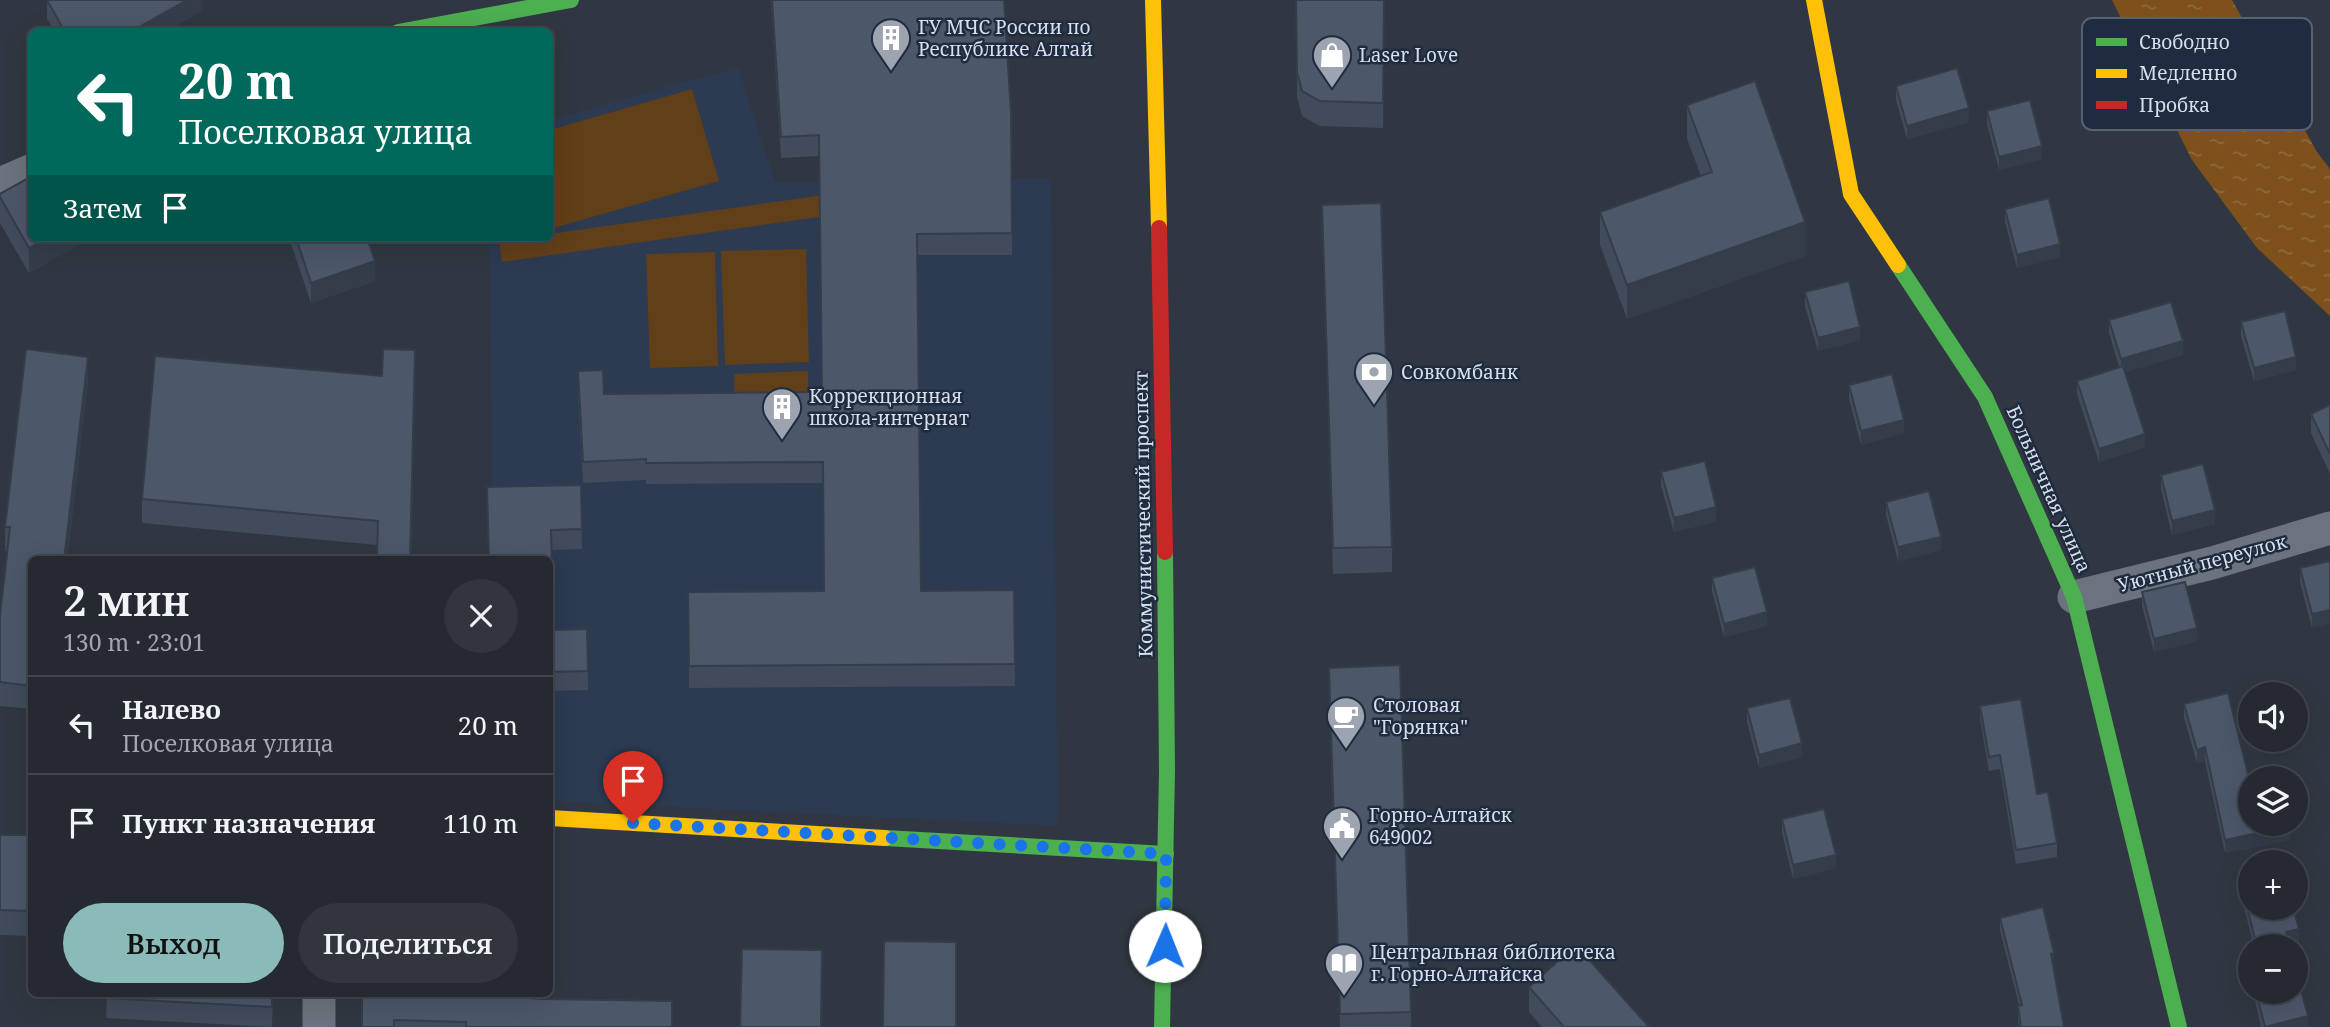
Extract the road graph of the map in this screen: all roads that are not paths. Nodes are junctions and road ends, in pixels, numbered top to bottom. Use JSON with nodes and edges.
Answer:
{"nodes":[{"id":1,"x":571,"y":0,"type":"edge"},
{"id":2,"x":1153,"y":0,"type":"edge"},
{"id":3,"x":1814,"y":0,"type":"edge"},
{"id":4,"x":547,"y":2,"type":"edge"},
{"id":5,"x":418,"y":28,"type":"edge"},
{"id":6,"x":28,"y":172,"type":"edge"},
{"id":7,"x":0,"y":184,"type":"edge"},
{"id":8,"x":2330,"y":528,"type":"edge"},
{"id":9,"x":2074,"y":597,"type":"junction"},
{"id":10,"x":553,"y":818,"type":"edge"},
{"id":11,"x":1166,"y":854,"type":"junction"},
{"id":12,"x":319,"y":997,"type":"edge"},
{"id":13,"x":319,"y":1027,"type":"edge"},
{"id":14,"x":1162,"y":1027,"type":"edge"},
{"id":15,"x":2179,"y":1027,"type":"edge"}],
"edges":[{"from":1,"to":4,"type":"street"},
{"from":2,"to":11,"type":"street","name":"Коммунистический проспект"},
{"from":3,"to":9,"type":"street","name":"Больничная улица"},
{"from":4,"to":5,"type":"street"},
{"from":6,"to":7,"type":"street"},
{"from":8,"to":9,"type":"street","name":"Уютный переулок"},
{"from":9,"to":15,"type":"street","name":"Больничная улица"},
{"from":10,"to":11,"type":"street"},
{"from":11,"to":14,"type":"street","name":"Коммунистический проспект"},
{"from":12,"to":13,"type":"street"}]}
